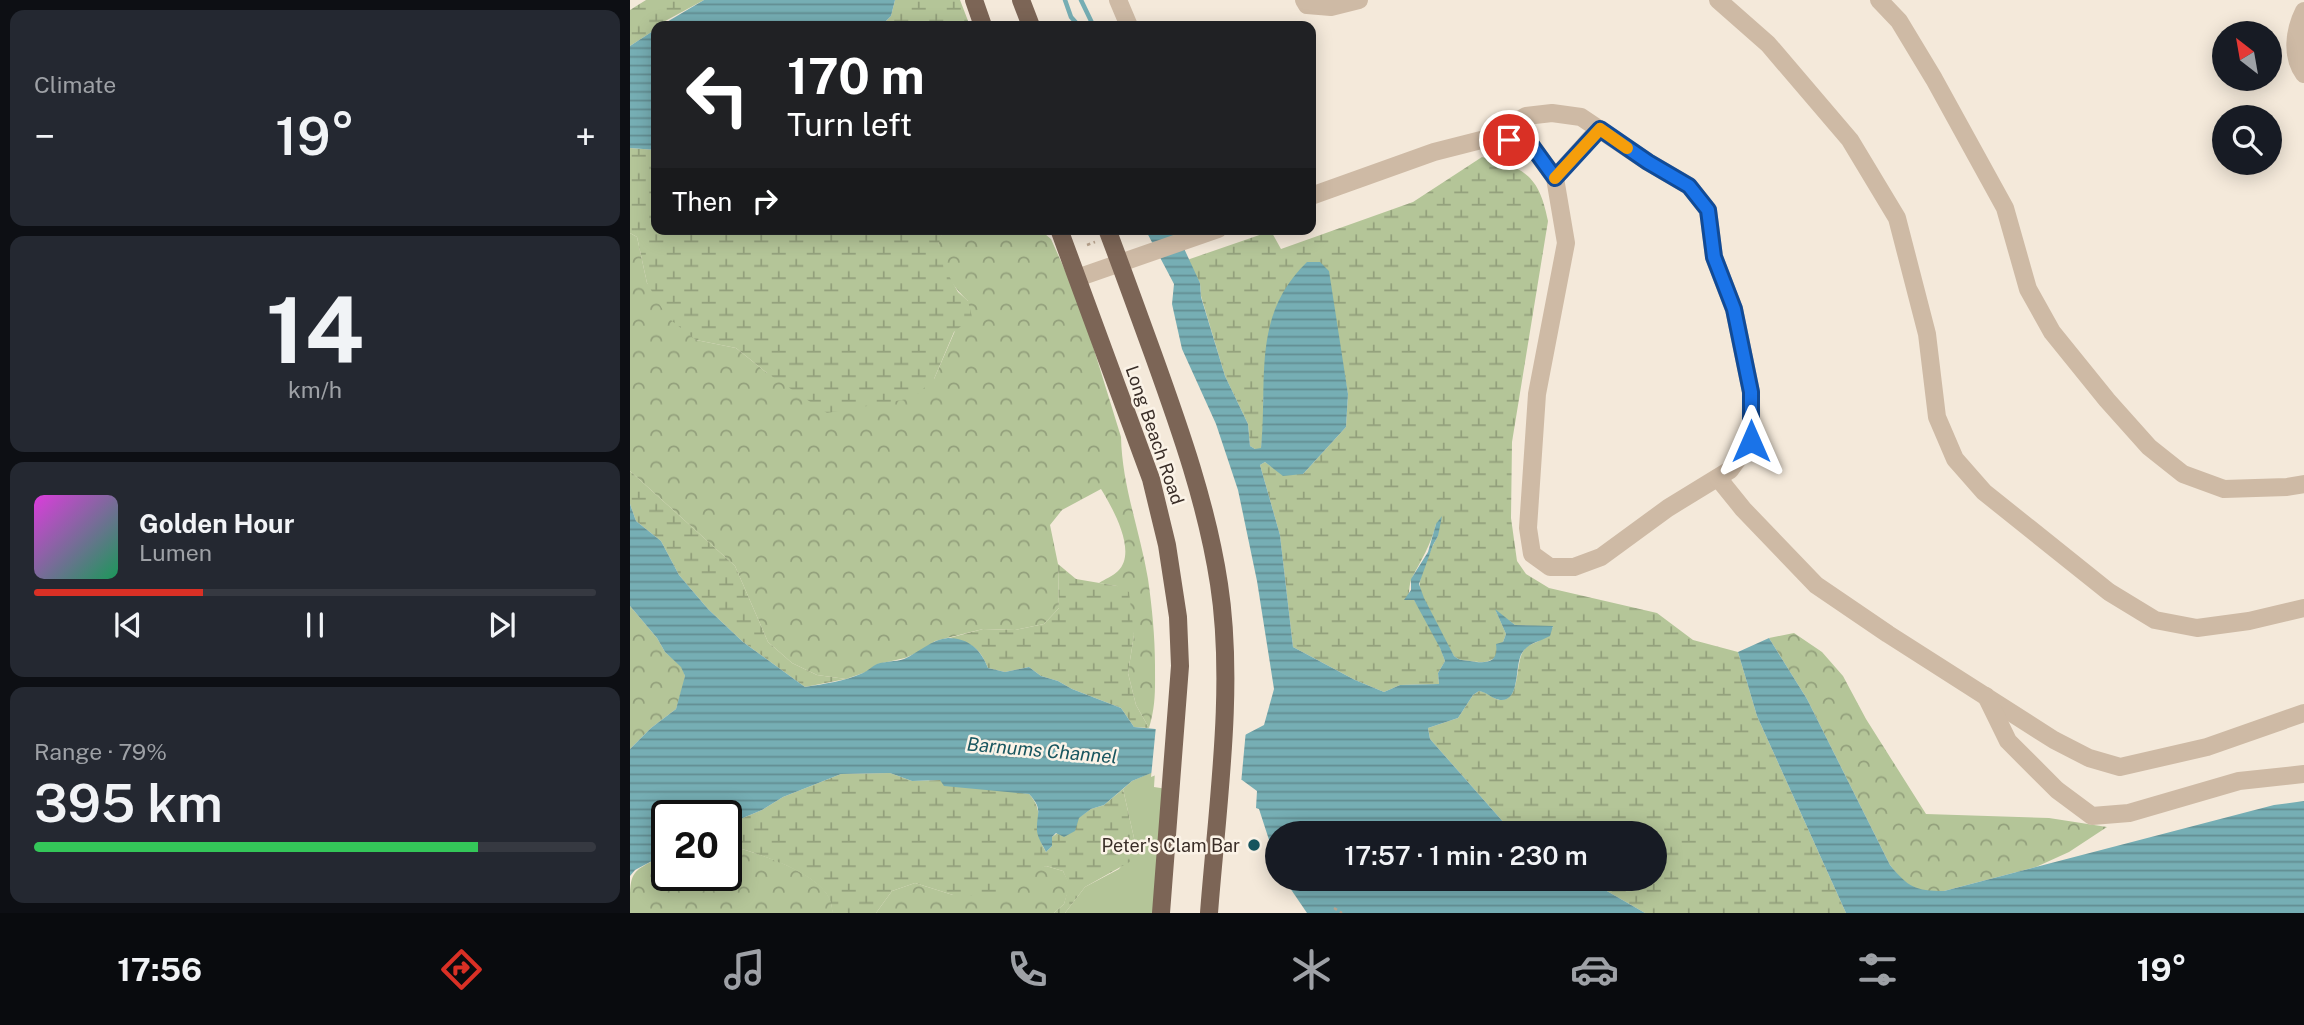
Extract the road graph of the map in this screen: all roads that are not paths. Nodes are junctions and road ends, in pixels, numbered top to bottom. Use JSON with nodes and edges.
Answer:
{"nodes":[{"id":1,"x":974,"y":0,"type":"edge"},
{"id":2,"x":1021,"y":0,"type":"edge"},
{"id":3,"x":1118,"y":0,"type":"edge"},
{"id":4,"x":1304,"y":0,"type":"edge"},
{"id":5,"x":1359,"y":0,"type":"edge"},
{"id":6,"x":1718,"y":0,"type":"edge"},
{"id":7,"x":1880,"y":0,"type":"edge"},
{"id":8,"x":2304,"y":11,"type":"edge"},
{"id":9,"x":982,"y":21,"type":"edge"},
{"id":10,"x":1029,"y":21,"type":"edge"},
{"id":11,"x":1127,"y":21,"type":"edge"},
{"id":12,"x":2304,"y":74,"type":"edge"},
{"id":13,"x":1600,"y":129,"type":"junction"},
{"id":14,"x":1489,"y":138,"type":"junction"},
{"id":15,"x":1555,"y":178,"type":"junction"},
{"id":16,"x":1316,"y":194,"type":"edge"},
{"id":17,"x":1061,"y":235,"type":"edge"},
{"id":18,"x":1102,"y":235,"type":"edge"},
{"id":19,"x":1201,"y":235,"type":"edge"},
{"id":20,"x":1119,"y":262,"type":"junction"},
{"id":21,"x":1077,"y":278,"type":"junction"},
{"id":22,"x":1718,"y":478,"type":"junction"},
{"id":23,"x":2304,"y":484,"type":"edge"},
{"id":24,"x":2304,"y":608,"type":"edge"},
{"id":25,"x":1986,"y":696,"type":"junction"},
{"id":26,"x":2304,"y":713,"type":"edge"},
{"id":27,"x":2304,"y":774,"type":"edge"},
{"id":28,"x":1161,"y":913,"type":"edge"},
{"id":29,"x":1209,"y":913,"type":"edge"}],
"edges":[{"from":1,"to":9,"type":"main road"},
{"from":2,"to":10,"type":"main road"},
{"from":3,"to":11,"type":"lane"},
{"from":4,"to":5,"type":"lane"},
{"from":6,"to":24,"type":"lane"},
{"from":7,"to":23,"type":"lane"},
{"from":8,"to":12,"type":"lane"},
{"from":13,"to":14,"type":"lane"},
{"from":13,"to":15,"type":"lane"},
{"from":13,"to":22,"type":"lane"},
{"from":14,"to":15,"type":"lane"},
{"from":14,"to":16,"type":"lane"},
{"from":15,"to":22,"type":"lane"},
{"from":17,"to":21,"type":"main road","name":"Long Beach Road"},
{"from":18,"to":20,"type":"main road","name":"Long Beach Road"},
{"from":19,"to":20,"type":"lane"},
{"from":20,"to":21,"type":"lane"},
{"from":20,"to":29,"type":"main road","name":"Long Beach Road"},
{"from":21,"to":28,"type":"main road","name":"Long Beach Road"},
{"from":22,"to":25,"type":"lane"},
{"from":25,"to":26,"type":"lane"},
{"from":25,"to":27,"type":"lane"}]}
